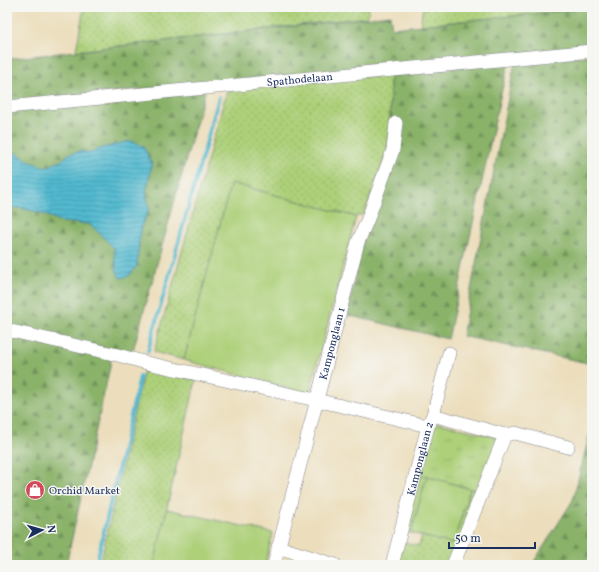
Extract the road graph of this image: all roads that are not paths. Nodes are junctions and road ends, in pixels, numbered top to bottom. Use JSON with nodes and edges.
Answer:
{"nodes":[{"id":1,"x":592,"y":51,"type":"edge"},
{"id":2,"x":7,"y":107,"type":"edge"},
{"id":3,"x":396,"y":123,"type":"dead end"},
{"id":4,"x":7,"y":330,"type":"edge"},
{"id":5,"x":449,"y":353,"type":"dead end"},
{"id":6,"x":316,"y":400,"type":"junction"},
{"id":7,"x":430,"y":421,"type":"junction"},
{"id":8,"x":504,"y":435,"type":"junction"},
{"id":9,"x":568,"y":447,"type":"dead end"},
{"id":10,"x":278,"y":547,"type":"junction"},
{"id":11,"x":274,"y":565,"type":"edge"},
{"id":12,"x":335,"y":565,"type":"edge"},
{"id":13,"x":392,"y":565,"type":"edge"},
{"id":14,"x":453,"y":565,"type":"edge"}],
"edges":[{"from":1,"to":2,"type":"street","name":"Spathodelaan"},
{"from":3,"to":6,"type":"street","name":"Kamponglaan 1"},
{"from":4,"to":6,"type":"street"},
{"from":5,"to":7,"type":"street","name":"Kamponglaan 2"},
{"from":6,"to":7,"type":"street"},
{"from":6,"to":10,"type":"street","name":"Kamponglaan 1"},
{"from":7,"to":8,"type":"street"},
{"from":7,"to":13,"type":"street","name":"Kamponglaan 2"},
{"from":8,"to":9,"type":"street"},
{"from":8,"to":14,"type":"street"},
{"from":10,"to":11,"type":"street","name":"Kamponglaan 1"},
{"from":10,"to":12,"type":"street"}]}
